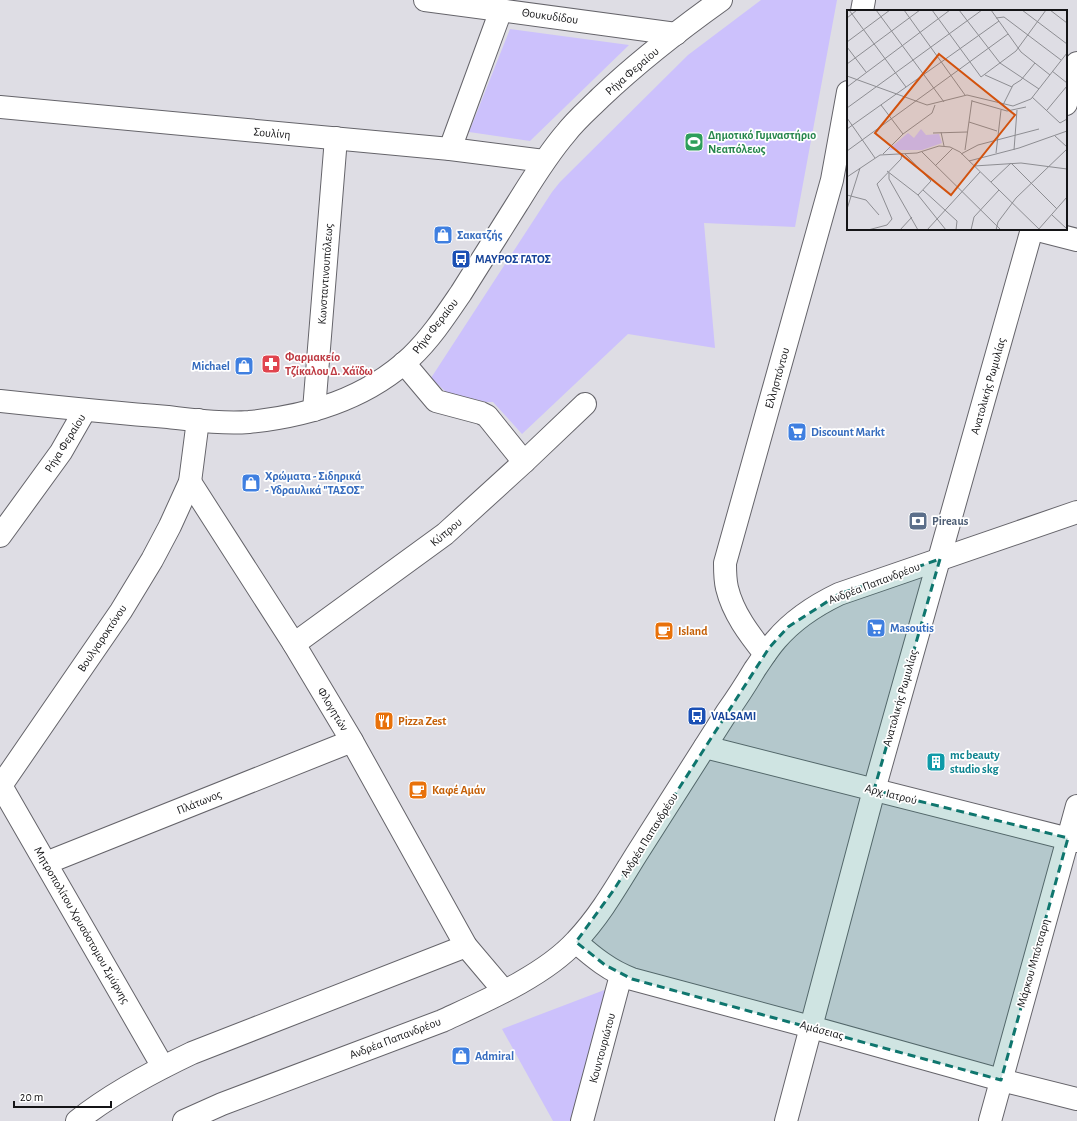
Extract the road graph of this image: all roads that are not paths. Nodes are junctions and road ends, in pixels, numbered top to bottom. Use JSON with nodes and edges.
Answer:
{"nodes":[{"id":1,"x":425,"y":0,"type":"edge"},
{"id":2,"x":864,"y":0,"type":"edge"},
{"id":3,"x":709,"y":4,"type":"edge"},
{"id":4,"x":501,"y":10,"type":"junction"},
{"id":5,"x":862,"y":10,"type":"edge"},
{"id":6,"x":676,"y":34,"type":"junction"},
{"id":7,"x":1077,"y":63,"type":"edge"},
{"id":8,"x":1067,"y":100,"type":"edge"},
{"id":9,"x":847,"y":103,"type":"edge"},
{"id":10,"x":0,"y":107,"type":"edge"},
{"id":11,"x":336,"y":138,"type":"junction"},
{"id":12,"x":450,"y":149,"type":"junction"},
{"id":13,"x":544,"y":162,"type":"junction"},
{"id":14,"x":840,"y":182,"type":"edge"},
{"id":15,"x":1033,"y":230,"type":"edge"},
{"id":16,"x":1037,"y":230,"type":"edge"},
{"id":17,"x":1077,"y":240,"type":"edge"},
{"id":18,"x":404,"y":363,"type":"junction"},
{"id":19,"x":1,"y":402,"type":"edge"},
{"id":20,"x":585,"y":404,"type":"dead end"},
{"id":21,"x":84,"y":410,"type":"junction"},
{"id":22,"x":314,"y":410,"type":"junction"},
{"id":23,"x":198,"y":420,"type":"junction"},
{"id":24,"x":524,"y":462,"type":"junction"},
{"id":25,"x":190,"y":482,"type":"junction"},
{"id":26,"x":1077,"y":512,"type":"edge"},
{"id":27,"x":0,"y":536,"type":"edge"},
{"id":28,"x":940,"y":559,"type":"junction"},
{"id":29,"x":294,"y":644,"type":"junction"},
{"id":30,"x":765,"y":654,"type":"junction"},
{"id":31,"x":352,"y":741,"type":"junction"},
{"id":32,"x":705,"y":747,"type":"junction"},
{"id":33,"x":0,"y":786,"type":"edge"},
{"id":34,"x":874,"y":790,"type":"junction"},
{"id":35,"x":1077,"y":806,"type":"edge"},
{"id":36,"x":1073,"y":839,"type":"edge"},
{"id":37,"x":46,"y":863,"type":"junction"},
{"id":38,"x":576,"y":942,"type":"junction"},
{"id":39,"x":466,"y":946,"type":"junction"},
{"id":40,"x":621,"y":975,"type":"junction"},
{"id":41,"x":504,"y":991,"type":"junction"},
{"id":42,"x":811,"y":1027,"type":"junction"},
{"id":43,"x":163,"y":1067,"type":"junction"},
{"id":44,"x":1001,"y":1080,"type":"junction"},
{"id":45,"x":1077,"y":1099,"type":"edge"},
{"id":46,"x":77,"y":1121,"type":"edge"},
{"id":47,"x":184,"y":1121,"type":"edge"},
{"id":48,"x":582,"y":1121,"type":"edge"},
{"id":49,"x":786,"y":1121,"type":"edge"},
{"id":50,"x":990,"y":1121,"type":"edge"}],
"edges":[{"from":1,"to":4,"type":"street","name":"Θουκυδίδου"},
{"from":2,"to":5,"type":"street"},
{"from":3,"to":6,"type":"street","name":"Ρήγα Φεραίου"},
{"from":4,"to":6,"type":"street","name":"Θουκυδίδου"},
{"from":4,"to":12,"type":"street"},
{"from":6,"to":13,"type":"street","name":"Ρήγα Φεραίου"},
{"from":7,"to":8,"type":"street"},
{"from":9,"to":14,"type":"street","name":"Ελλησπόντου"},
{"from":10,"to":11,"type":"street","name":"Σουλίνη"},
{"from":11,"to":12,"type":"street","name":"Σουλίνη"},
{"from":11,"to":22,"type":"street","name":"Κωνσταντινουπόλεως"},
{"from":12,"to":13,"type":"street","name":"Σουλίνη"},
{"from":13,"to":18,"type":"street","name":"Ρήγα Φεραίου"},
{"from":14,"to":30,"type":"street","name":"Ελλησπόντου"},
{"from":15,"to":28,"type":"street","name":"Ανατολικής Ρωμυλίας"},
{"from":16,"to":17,"type":"street"},
{"from":18,"to":22,"type":"street","name":"Ρήγα Φεραίου"},
{"from":18,"to":24,"type":"street"},
{"from":19,"to":21,"type":"street"},
{"from":20,"to":24,"type":"street","name":"Κύπρου"},
{"from":21,"to":23,"type":"street","name":"Ρήγα Φεραίου"},
{"from":21,"to":27,"type":"street","name":"Ρήγα Φεραίου"},
{"from":22,"to":23,"type":"street","name":"Ρήγα Φεραίου"},
{"from":23,"to":25,"type":"street"},
{"from":24,"to":29,"type":"street","name":"Κύπρου"},
{"from":25,"to":29,"type":"street","name":"Φλογητών"},
{"from":25,"to":33,"type":"street","name":"Βουλγαροκτόνου"},
{"from":26,"to":28,"type":"street","name":"Ανδρέα Παπανδρέου"},
{"from":28,"to":30,"type":"street","name":"Ανδρέα Παπανδρέου"},
{"from":28,"to":34,"type":"street","name":"Ανατολικής Ρωμυλίας"},
{"from":29,"to":31,"type":"street","name":"Φλογητών"},
{"from":30,"to":32,"type":"street","name":"Ανδρέα Παπανδρέου"},
{"from":31,"to":37,"type":"street","name":"Πλάτωνος"},
{"from":31,"to":39,"type":"street","name":"Φλογητών"},
{"from":32,"to":34,"type":"street","name":"Αρχ. Ιατρού"},
{"from":32,"to":38,"type":"street","name":"Ανδρέα Παπανδρέου"},
{"from":33,"to":37,"type":"street","name":"Μητροπολίτου Χρυσόστομου Σμύρνης"},
{"from":34,"to":36,"type":"street","name":"Αρχ. Ιατρού"},
{"from":34,"to":42,"type":"street","name":"Ανατολικής Ρωμυλίας"},
{"from":35,"to":36,"type":"street","name":"Μάρκου Μπότσαρη"},
{"from":36,"to":44,"type":"street","name":"Μάρκου Μπότσαρη"},
{"from":37,"to":43,"type":"street","name":"Μητροπολίτου Χρυσόστομου Σμύρνης"},
{"from":38,"to":40,"type":"street","name":"Αμάσειας"},
{"from":38,"to":41,"type":"street","name":"Ανδρέα Παπανδρέου"},
{"from":39,"to":41,"type":"street","name":"Φλογητών"},
{"from":39,"to":43,"type":"street"},
{"from":40,"to":42,"type":"street","name":"Αμάσειας"},
{"from":40,"to":48,"type":"street","name":"Κουντουριώτου"},
{"from":41,"to":47,"type":"street","name":"Ανδρέα Παπανδρέου"},
{"from":42,"to":44,"type":"street","name":"Αμάσειας"},
{"from":42,"to":49,"type":"street","name":"Ανατολικής Ρωμυλίας"},
{"from":43,"to":46,"type":"street"},
{"from":44,"to":45,"type":"street","name":"Αμάσειας"},
{"from":44,"to":50,"type":"street","name":"Μάρκου Μπότσαρη"}]}
